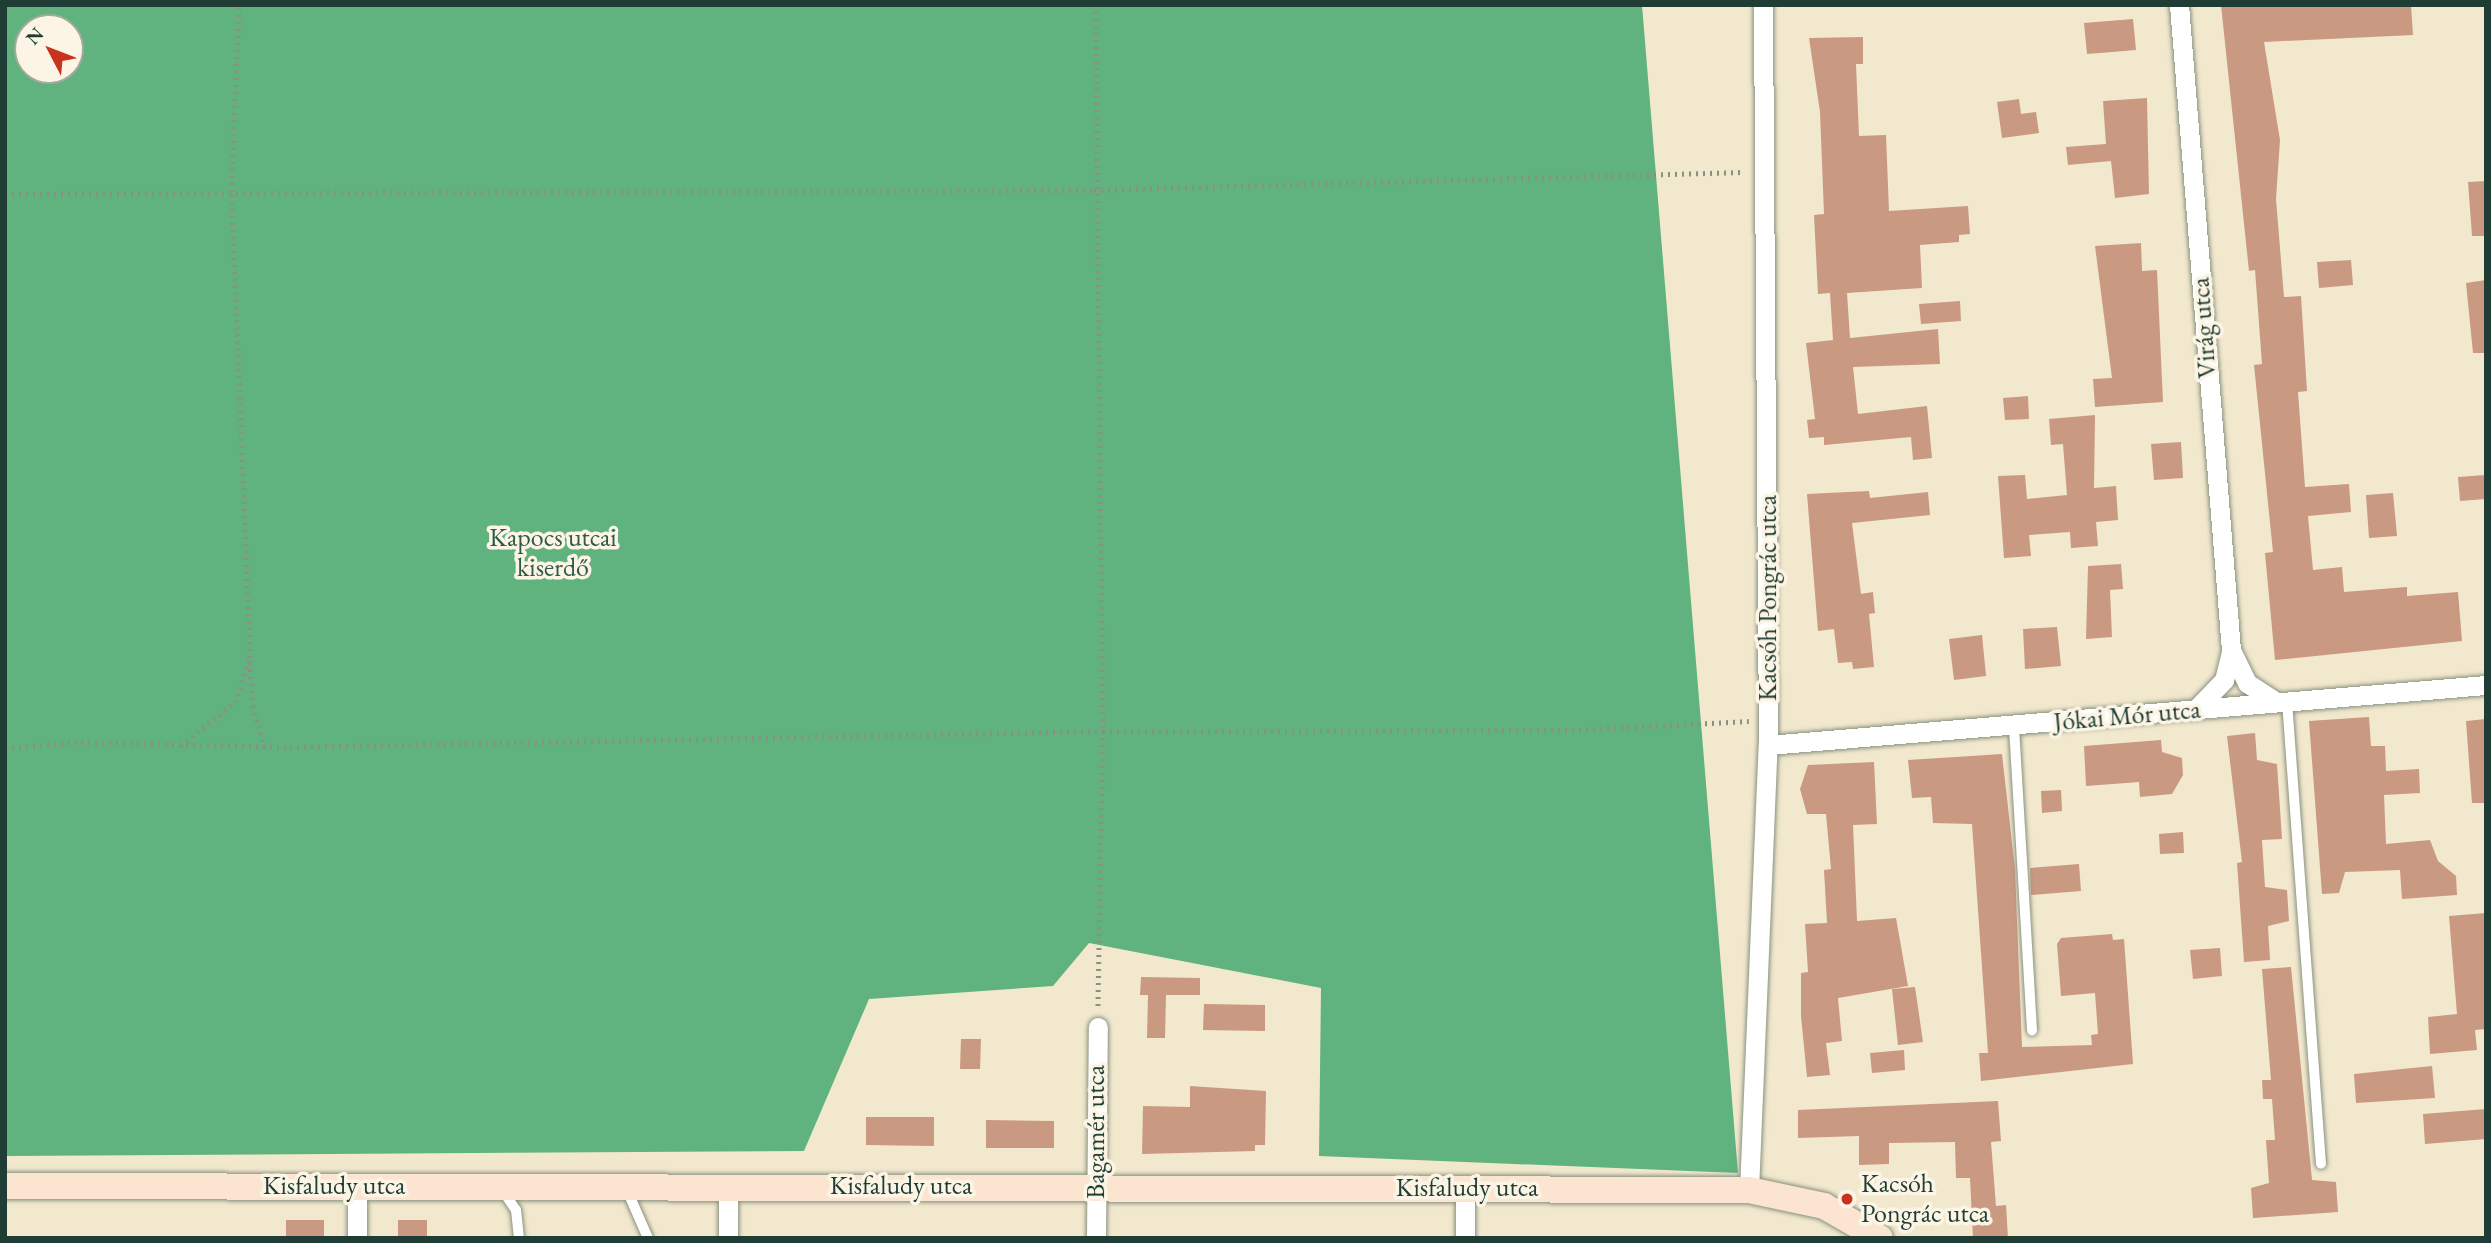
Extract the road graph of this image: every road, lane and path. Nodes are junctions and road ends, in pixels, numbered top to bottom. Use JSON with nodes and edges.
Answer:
{"nodes":[{"id":1,"x":239,"y":5,"type":"edge"},
{"id":2,"x":1096,"y":5,"type":"edge"},
{"id":3,"x":1763,"y":5,"type":"edge"},
{"id":4,"x":2179,"y":5,"type":"edge"},
{"id":5,"x":1769,"y":172,"type":"junction"},
{"id":6,"x":1094,"y":190,"type":"junction"},
{"id":7,"x":231,"y":192,"type":"junction"},
{"id":8,"x":5,"y":194,"type":"edge"},
{"id":9,"x":2231,"y":650,"type":"junction"},
{"id":10,"x":250,"y":658,"type":"junction"},
{"id":11,"x":2486,"y":685,"type":"edge"},
{"id":12,"x":2282,"y":702,"type":"junction"},
{"id":13,"x":2194,"y":710,"type":"junction"},
{"id":14,"x":1768,"y":720,"type":"junction"},
{"id":15,"x":2014,"y":727,"type":"junction"},
{"id":16,"x":1103,"y":731,"type":"junction"},
{"id":17,"x":1768,"y":745,"type":"junction"},
{"id":18,"x":180,"y":747,"type":"junction"},
{"id":19,"x":265,"y":747,"type":"junction"},
{"id":20,"x":5,"y":748,"type":"edge"},
{"id":21,"x":1098,"y":1027,"type":"joint"},
{"id":22,"x":2032,"y":1030,"type":"dead end"},
{"id":23,"x":2321,"y":1164,"type":"dead end"},
{"id":24,"x":728,"y":1185,"type":"junction"},
{"id":25,"x":5,"y":1186,"type":"edge"},
{"id":26,"x":357,"y":1186,"type":"junction"},
{"id":27,"x":625,"y":1186,"type":"junction"},
{"id":28,"x":500,"y":1188,"type":"junction"},
{"id":29,"x":1096,"y":1188,"type":"junction"},
{"id":30,"x":1465,"y":1188,"type":"junction"},
{"id":31,"x":1749,"y":1190,"type":"junction"},
{"id":32,"x":357,"y":1238,"type":"edge"},
{"id":33,"x":519,"y":1238,"type":"edge"},
{"id":34,"x":648,"y":1238,"type":"edge"},
{"id":35,"x":728,"y":1238,"type":"edge"},
{"id":36,"x":1096,"y":1238,"type":"edge"},
{"id":37,"x":1465,"y":1238,"type":"edge"},
{"id":38,"x":1880,"y":1238,"type":"edge"}],
"edges":[{"from":1,"to":7,"type":"path"},
{"from":2,"to":6,"type":"path"},
{"from":3,"to":5,"type":"street","name":"Kacsóh Pongrác utca"},
{"from":4,"to":9,"type":"street","name":"Virág utca"},
{"from":5,"to":6,"type":"path"},
{"from":5,"to":14,"type":"street","name":"Kacsóh Pongrác utca"},
{"from":6,"to":7,"type":"path"},
{"from":6,"to":16,"type":"path"},
{"from":7,"to":8,"type":"path"},
{"from":7,"to":10,"type":"path"},
{"from":9,"to":12,"type":"street","name":"Virág utca"},
{"from":9,"to":13,"type":"street","name":"Virág utca"},
{"from":10,"to":18,"type":"path"},
{"from":10,"to":19,"type":"path"},
{"from":11,"to":12,"type":"street","name":"Jókai Mór utca"},
{"from":12,"to":13,"type":"street","name":"Jókai Mór utca"},
{"from":12,"to":23,"type":"lane"},
{"from":13,"to":15,"type":"street","name":"Jókai Mór utca"},
{"from":14,"to":16,"type":"path"},
{"from":14,"to":17,"type":"street","name":"Kacsóh Pongrác utca"},
{"from":15,"to":17,"type":"street","name":"Jókai Mór utca"},
{"from":15,"to":22,"type":"lane"},
{"from":16,"to":19,"type":"path"},
{"from":16,"to":21,"type":"path"},
{"from":17,"to":31,"type":"street","name":"Kacsóh Pongrác utca"},
{"from":18,"to":19,"type":"path"},
{"from":18,"to":20,"type":"path"},
{"from":21,"to":29,"type":"street","name":"Bagamér utca"},
{"from":24,"to":27,"type":"street","name":"Kisfaludy utca"},
{"from":24,"to":29,"type":"street","name":"Kisfaludy utca"},
{"from":24,"to":35,"type":"street"},
{"from":25,"to":26,"type":"street","name":"Kisfaludy utca"},
{"from":26,"to":28,"type":"street","name":"Kisfaludy utca"},
{"from":26,"to":32,"type":"street"},
{"from":27,"to":28,"type":"street","name":"Kisfaludy utca"},
{"from":27,"to":34,"type":"lane"},
{"from":28,"to":33,"type":"lane"},
{"from":29,"to":30,"type":"street","name":"Kisfaludy utca"},
{"from":29,"to":36,"type":"street","name":"Bagamér utca"},
{"from":30,"to":31,"type":"street","name":"Kisfaludy utca"},
{"from":30,"to":37,"type":"street"},
{"from":31,"to":38,"type":"street","name":"Kisfaludy utca"}]}
